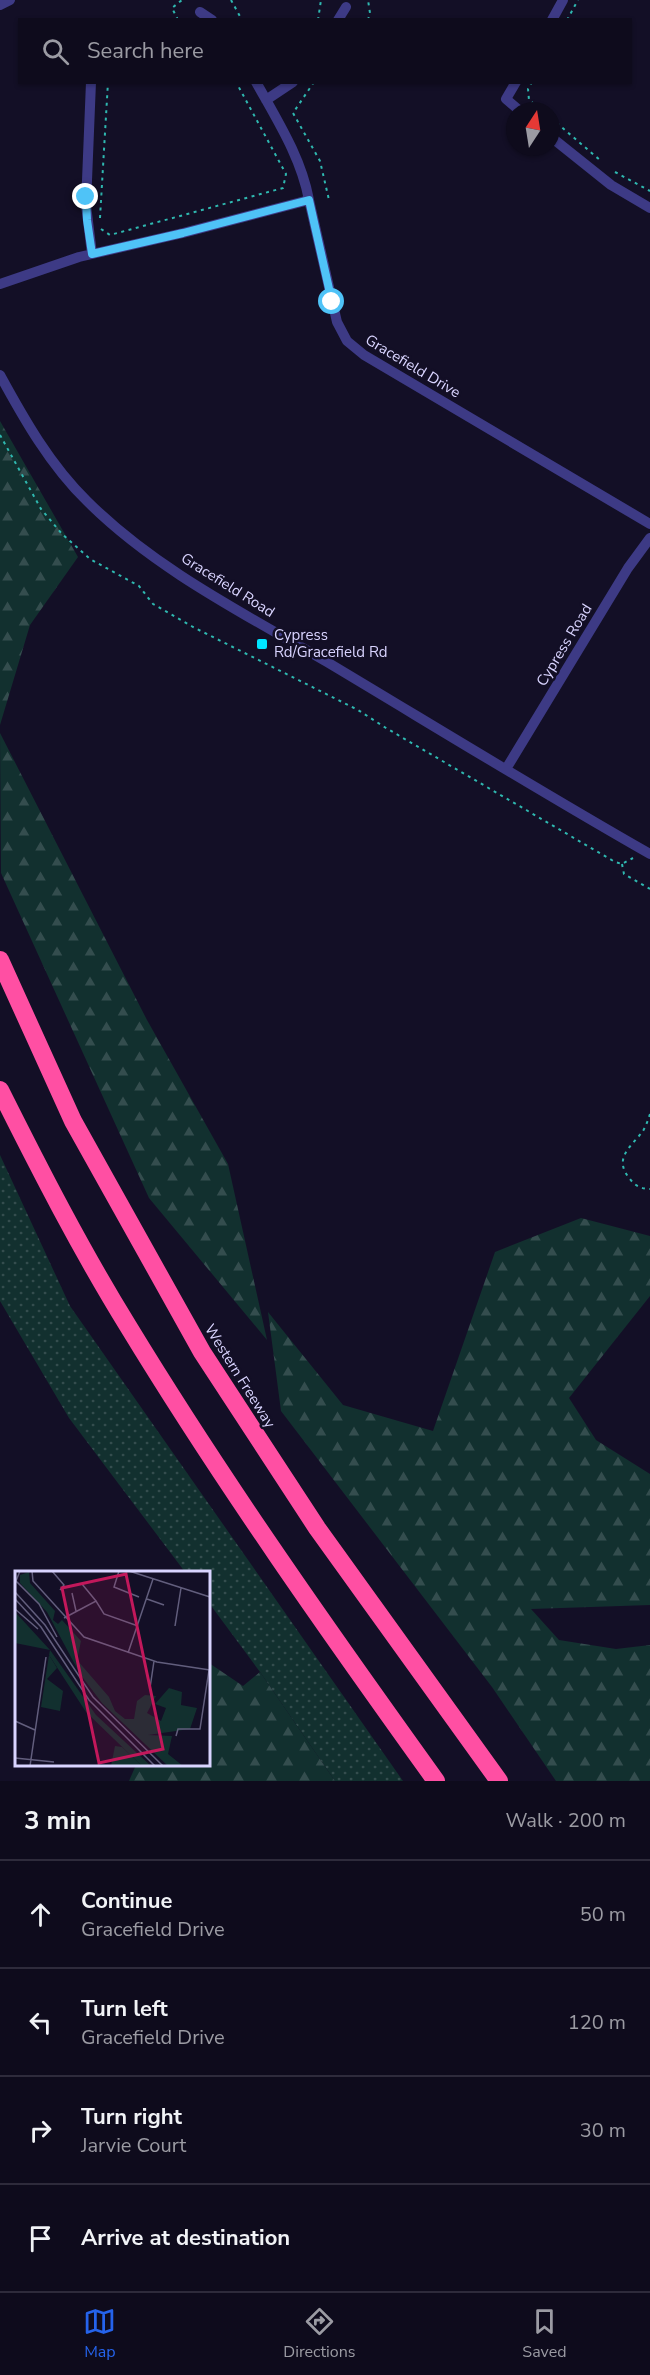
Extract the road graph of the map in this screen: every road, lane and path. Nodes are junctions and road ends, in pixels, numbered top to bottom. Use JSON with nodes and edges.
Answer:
{"nodes":[{"id":1,"x":10,"y":0,"type":"edge"},
{"id":2,"x":182,"y":0,"type":"edge"},
{"id":3,"x":231,"y":0,"type":"edge"},
{"id":4,"x":321,"y":0,"type":"edge"},
{"id":5,"x":368,"y":0,"type":"edge"},
{"id":6,"x":563,"y":0,"type":"edge"},
{"id":7,"x":578,"y":0,"type":"edge"},
{"id":8,"x":0,"y":5,"type":"edge"},
{"id":9,"x":346,"y":7,"type":"dead end"},
{"id":10,"x":200,"y":12,"type":"dead end"},
{"id":11,"x":177,"y":18,"type":"edge"},
{"id":12,"x":209,"y":18,"type":"edge"},
{"id":13,"x":241,"y":18,"type":"edge"},
{"id":14,"x":318,"y":18,"type":"edge"},
{"id":15,"x":339,"y":18,"type":"edge"},
{"id":16,"x":369,"y":18,"type":"edge"},
{"id":17,"x":553,"y":18,"type":"edge"},
{"id":18,"x":568,"y":18,"type":"edge"},
{"id":19,"x":91,"y":84,"type":"edge"},
{"id":20,"x":108,"y":84,"type":"edge"},
{"id":21,"x":237,"y":84,"type":"edge"},
{"id":22,"x":257,"y":84,"type":"edge"},
{"id":23,"x":290,"y":84,"type":"edge"},
{"id":24,"x":313,"y":84,"type":"edge"},
{"id":25,"x":515,"y":84,"type":"edge"},
{"id":26,"x":531,"y":84,"type":"edge"},
{"id":27,"x":266,"y":100,"type":"junction"},
{"id":28,"x":510,"y":102,"type":"edge"},
{"id":29,"x":532,"y":102,"type":"edge"},
{"id":30,"x":560,"y":126,"type":"edge"},
{"id":31,"x":560,"y":144,"type":"edge"},
{"id":32,"x":605,"y":164,"type":"dead end"},
{"id":33,"x":614,"y":171,"type":"dead end"},
{"id":34,"x":650,"y":192,"type":"edge"},
{"id":35,"x":309,"y":200,"type":"junction"},
{"id":36,"x":329,"y":200,"type":"dead end"},
{"id":37,"x":650,"y":208,"type":"edge"},
{"id":38,"x":92,"y":254,"type":"junction"},
{"id":39,"x":0,"y":284,"type":"edge"},
{"id":40,"x":0,"y":375,"type":"edge"},
{"id":41,"x":0,"y":435,"type":"edge"},
{"id":42,"x":650,"y":524,"type":"edge"},
{"id":43,"x":650,"y":538,"type":"edge"},
{"id":44,"x":506,"y":769,"type":"junction"},
{"id":45,"x":648,"y":852,"type":"edge"},
{"id":46,"x":622,"y":864,"type":"junction"},
{"id":47,"x":650,"y":889,"type":"edge"},
{"id":48,"x":0,"y":960,"type":"edge"},
{"id":49,"x":0,"y":1090,"type":"edge"},
{"id":50,"x":650,"y":1114,"type":"edge"},
{"id":51,"x":650,"y":1189,"type":"edge"},
{"id":52,"x":436,"y":1781,"type":"edge"},
{"id":53,"x":500,"y":1781,"type":"edge"}],
"edges":[{"from":1,"to":8,"type":"street"},
{"from":2,"to":11,"type":"path"},
{"from":3,"to":13,"type":"path"},
{"from":4,"to":14,"type":"path"},
{"from":5,"to":16,"type":"path"},
{"from":6,"to":17,"type":"street"},
{"from":7,"to":18,"type":"path"},
{"from":9,"to":15,"type":"street"},
{"from":10,"to":12,"type":"street"},
{"from":19,"to":38,"type":"street"},
{"from":20,"to":21,"type":"path"},
{"from":22,"to":27,"type":"street","name":"Gracefield Drive"},
{"from":23,"to":27,"type":"street"},
{"from":24,"to":36,"type":"path"},
{"from":25,"to":28,"type":"street"},
{"from":26,"to":29,"type":"path"},
{"from":27,"to":35,"type":"street","name":"Gracefield Drive"},
{"from":30,"to":32,"type":"path"},
{"from":31,"to":37,"type":"street"},
{"from":33,"to":34,"type":"path"},
{"from":35,"to":38,"type":"street"},
{"from":35,"to":42,"type":"street","name":"Gracefield Drive"},
{"from":38,"to":39,"type":"street"},
{"from":40,"to":44,"type":"street","name":"Gracefield Road"},
{"from":41,"to":46,"type":"path"},
{"from":43,"to":44,"type":"street","name":"Cypress Road"},
{"from":44,"to":45,"type":"street","name":"Gracefield Road"},
{"from":45,"to":46,"type":"path"},
{"from":46,"to":47,"type":"path"},
{"from":48,"to":53,"type":"highway","name":"Western Freeway"},
{"from":49,"to":52,"type":"highway"},
{"from":50,"to":51,"type":"path"}]}
